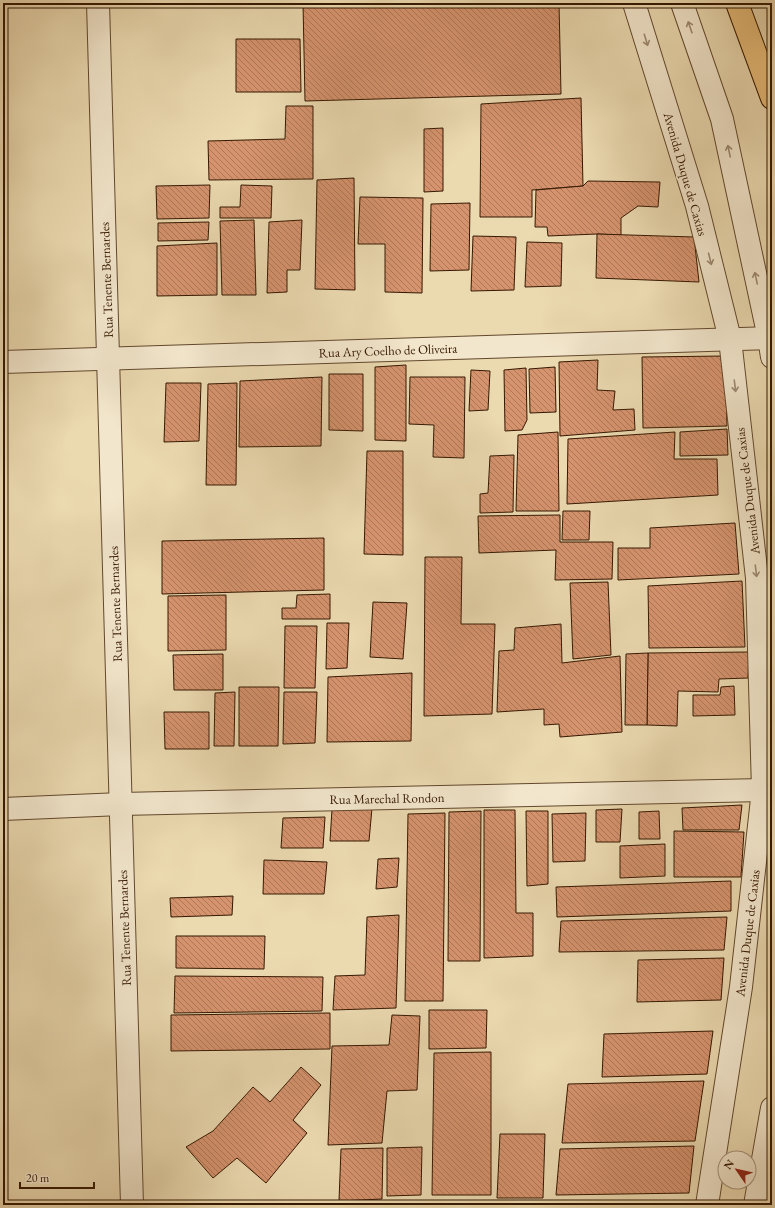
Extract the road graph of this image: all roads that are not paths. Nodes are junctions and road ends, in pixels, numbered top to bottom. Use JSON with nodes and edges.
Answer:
{"nodes":[{"id":1,"x":98,"y":3,"type":"edge"},
{"id":2,"x":634,"y":3,"type":"edge"},
{"id":3,"x":682,"y":3,"type":"edge"},
{"id":4,"x":737,"y":3,"type":"edge"},
{"id":5,"x":772,"y":98,"type":"edge"},
{"id":6,"x":730,"y":339,"type":"junction"},
{"id":7,"x":771,"y":344,"type":"edge"},
{"id":8,"x":109,"y":359,"type":"junction"},
{"id":9,"x":3,"y":362,"type":"edge"},
{"id":10,"x":768,"y":789,"type":"edge"},
{"id":11,"x":121,"y":804,"type":"junction"},
{"id":12,"x":3,"y":810,"type":"edge"},
{"id":13,"x":772,"y":1108,"type":"edge"},
{"id":14,"x":132,"y":1205,"type":"edge"},
{"id":15,"x":707,"y":1205,"type":"edge"},
{"id":16,"x":755,"y":1205,"type":"edge"}],
"edges":[{"from":1,"to":8,"type":"street","name":"Rua Tenente Bernardes"},
{"from":2,"to":6,"type":"street","name":"Avenida Duque de Caxias","one_way":true},
{"from":7,"to":3,"type":"street","one_way":true},
{"from":4,"to":5,"type":"main road"},
{"from":6,"to":7,"type":"street","name":"Rua Ary Coelho de Oliveira"},
{"from":6,"to":8,"type":"street","name":"Rua Ary Coelho de Oliveira"},
{"from":6,"to":10,"type":"street","name":"Avenida Duque de Caxias","one_way":true},
{"from":8,"to":9,"type":"street","name":"Rua Ary Coelho de Oliveira"},
{"from":8,"to":11,"type":"street","name":"Rua Tenente Bernardes"},
{"from":10,"to":11,"type":"street","name":"Rua Marechal Rondon"},
{"from":10,"to":15,"type":"street","name":"Avenida Duque de Caxias"},
{"from":11,"to":12,"type":"street","name":"Rua Marechal Rondon"},
{"from":11,"to":14,"type":"street","name":"Rua Tenente Bernardes"},
{"from":13,"to":16,"type":"street"}]}
